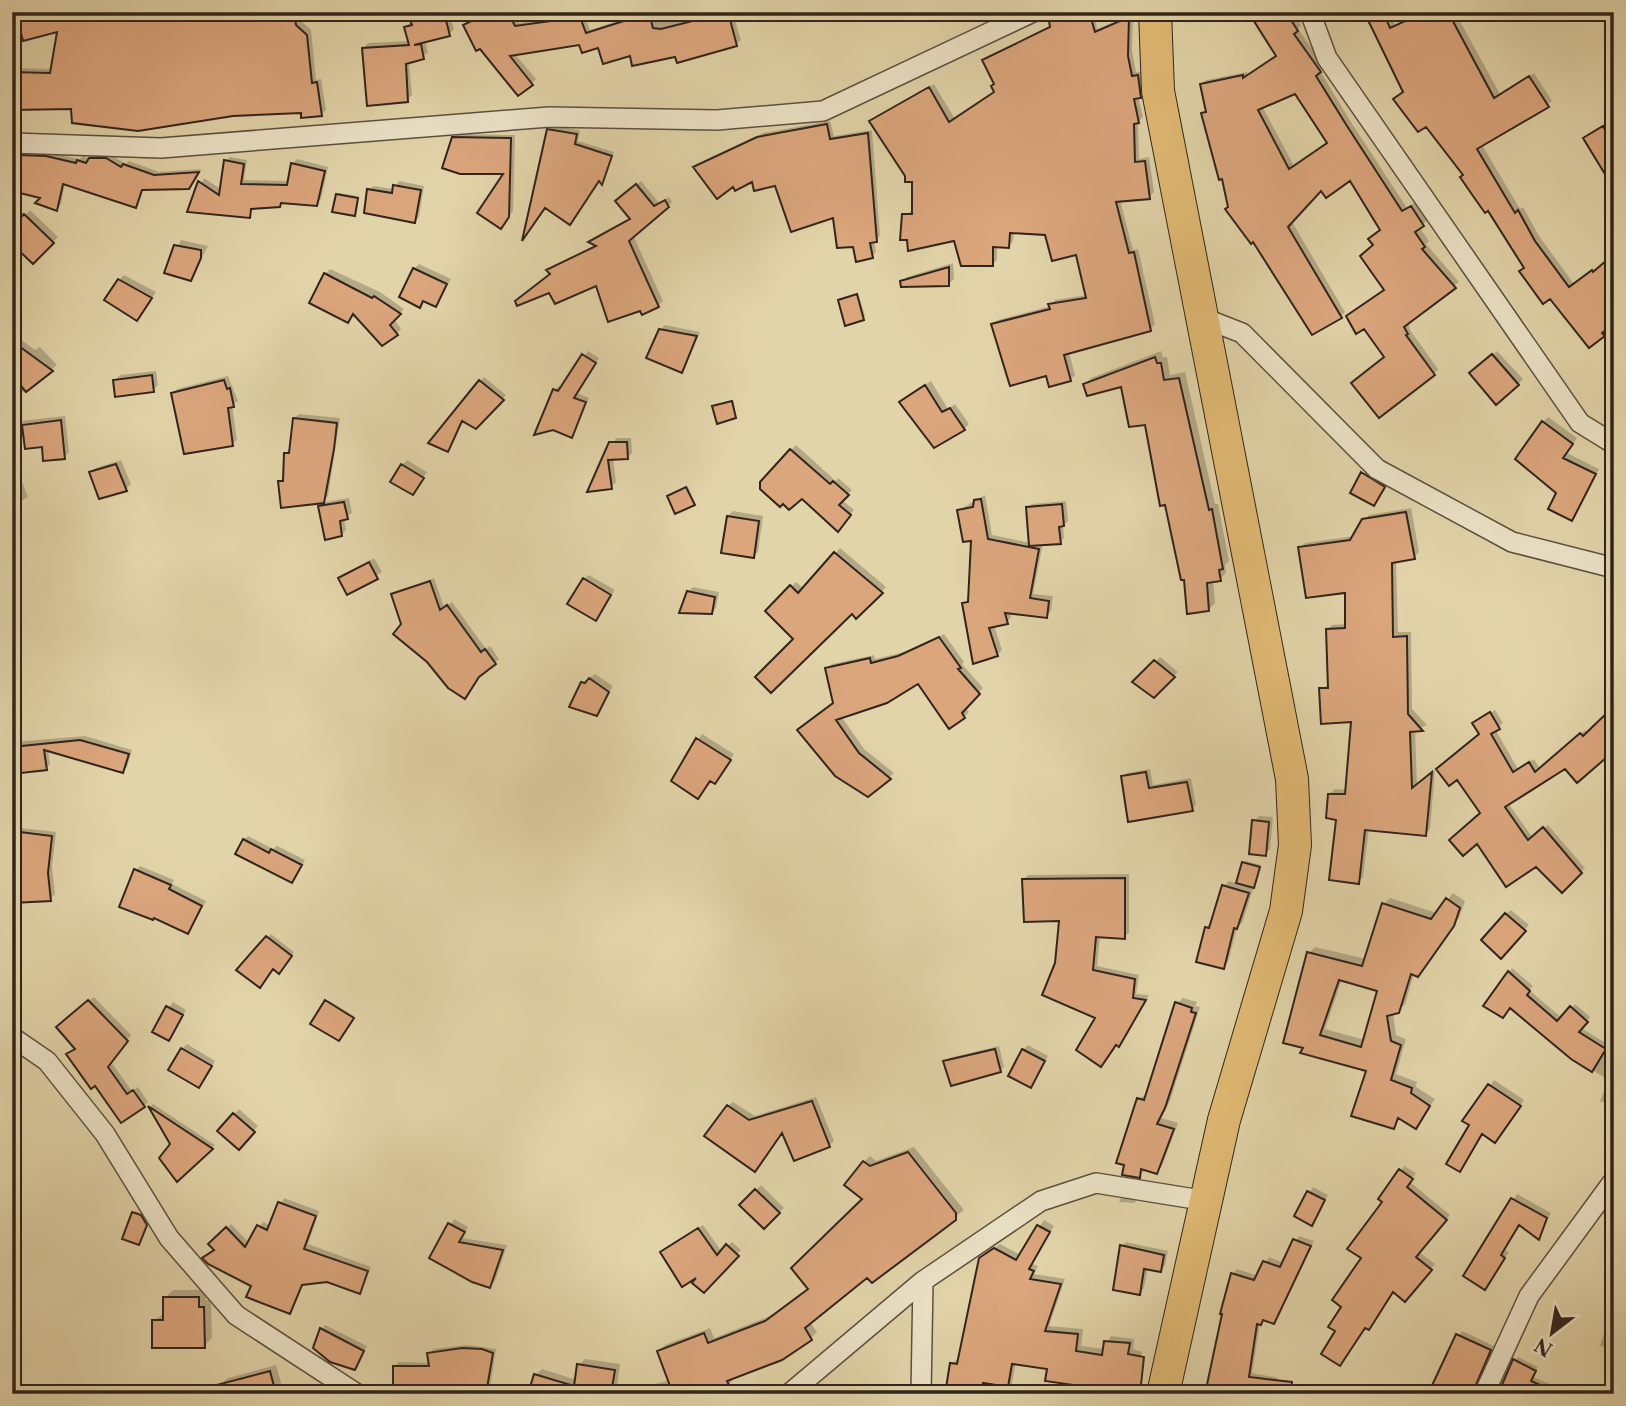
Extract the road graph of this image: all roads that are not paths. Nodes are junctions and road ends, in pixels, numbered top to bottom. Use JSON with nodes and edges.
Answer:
{"nodes":[{"id":1,"x":1032,"y":12,"type":"edge"},
{"id":2,"x":1155,"y":12,"type":"edge"},
{"id":3,"x":1310,"y":12,"type":"edge"},
{"id":4,"x":12,"y":143,"type":"edge"},
{"id":5,"x":1201,"y":317,"type":"junction"},
{"id":6,"x":1614,"y":444,"type":"edge"},
{"id":7,"x":1614,"y":568,"type":"edge"},
{"id":8,"x":12,"y":1037,"type":"edge"},
{"id":9,"x":1614,"y":1180,"type":"edge"},
{"id":10,"x":1207,"y":1201,"type":"junction"},
{"id":11,"x":923,"y":1281,"type":"junction"},
{"id":12,"x":358,"y":1394,"type":"edge"},
{"id":13,"x":789,"y":1394,"type":"edge"},
{"id":14,"x":921,"y":1394,"type":"edge"},
{"id":15,"x":1163,"y":1394,"type":"edge"},
{"id":16,"x":1484,"y":1394,"type":"edge"}],
"edges":[{"from":1,"to":4,"type":"street"},
{"from":2,"to":5,"type":"highway"},
{"from":3,"to":6,"type":"street"},
{"from":5,"to":7,"type":"street"},
{"from":5,"to":10,"type":"highway"},
{"from":8,"to":12,"type":"street"},
{"from":9,"to":16,"type":"street"},
{"from":10,"to":11,"type":"street"},
{"from":10,"to":15,"type":"highway"},
{"from":11,"to":13,"type":"street"},
{"from":11,"to":14,"type":"street"}]}
